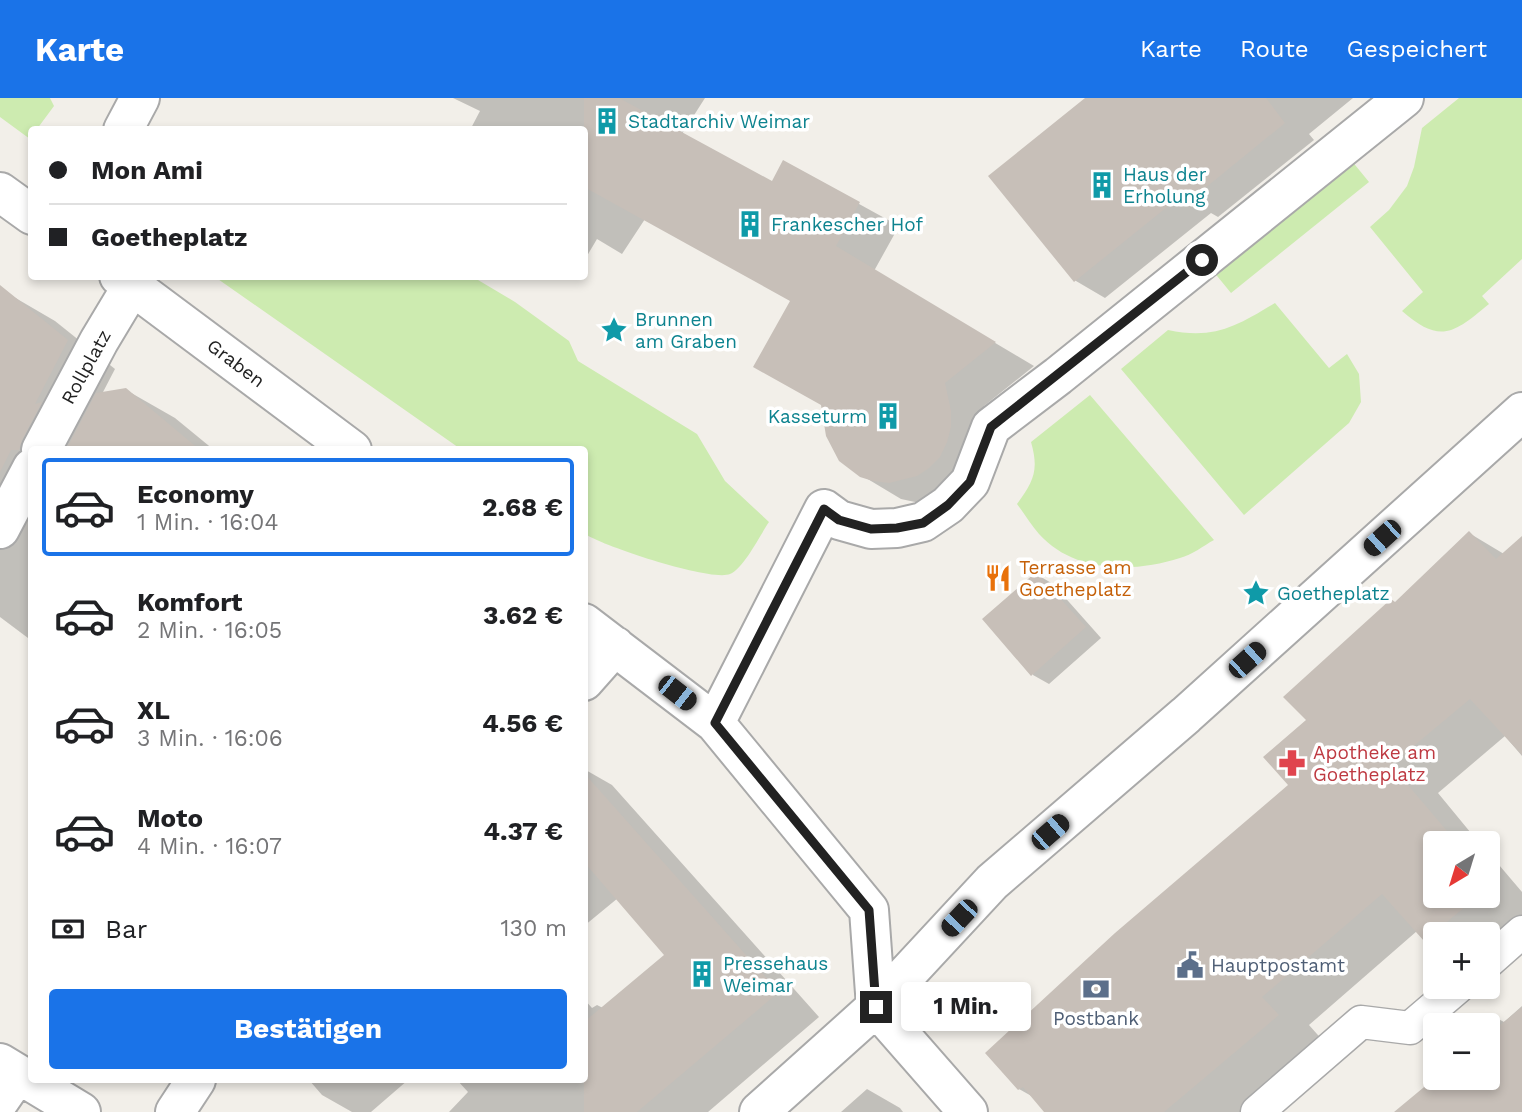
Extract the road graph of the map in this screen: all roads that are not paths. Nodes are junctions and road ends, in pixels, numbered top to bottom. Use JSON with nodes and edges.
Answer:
{"nodes":[{"id":1,"x":140,"y":98,"type":"edge"},
{"id":2,"x":1404,"y":98,"type":"edge"},
{"id":3,"x":125,"y":126,"type":"edge"},
{"id":4,"x":0,"y":192,"type":"edge"},
{"id":5,"x":28,"y":212,"type":"edge"},
{"id":6,"x":125,"y":281,"type":"edge"},
{"id":7,"x":1522,"y":412,"type":"edge"},
{"id":8,"x":43,"y":446,"type":"edge"},
{"id":9,"x":347,"y":446,"type":"edge"},
{"id":10,"x":28,"y":476,"type":"edge"},
{"id":11,"x":0,"y":529,"type":"edge"},
{"id":12,"x":588,"y":626,"type":"edge"},
{"id":13,"x":615,"y":646,"type":"junction"},
{"id":14,"x":588,"y":676,"type":"edge"},
{"id":15,"x":715,"y":723,"type":"junction"},
{"id":16,"x":1522,"y":932,"type":"edge"},
{"id":17,"x":1500,"y":951,"type":"edge"},
{"id":18,"x":1444,"y":999,"type":"edge"},
{"id":19,"x":876,"y":1007,"type":"junction"},
{"id":20,"x":6,"y":1079,"type":"edge"},
{"id":21,"x":194,"y":1083,"type":"edge"},
{"id":22,"x":81,"y":1112,"type":"edge"},
{"id":23,"x":175,"y":1112,"type":"edge"},
{"id":24,"x":759,"y":1112,"type":"edge"},
{"id":25,"x":968,"y":1112,"type":"edge"},
{"id":26,"x":1257,"y":1112,"type":"edge"}],
"edges":[{"from":1,"to":3,"type":"street"},
{"from":2,"to":15,"type":"street"},
{"from":4,"to":5,"type":"street"},
{"from":6,"to":8,"type":"street","name":"Rollplatz"},
{"from":6,"to":9,"type":"street","name":"Graben"},
{"from":7,"to":19,"type":"street"},
{"from":10,"to":11,"type":"street"},
{"from":12,"to":13,"type":"street"},
{"from":13,"to":14,"type":"street"},
{"from":13,"to":15,"type":"street"},
{"from":15,"to":19,"type":"street"},
{"from":16,"to":17,"type":"lane"},
{"from":18,"to":26,"type":"lane"},
{"from":19,"to":24,"type":"street"},
{"from":19,"to":25,"type":"street"},
{"from":20,"to":22,"type":"street"},
{"from":21,"to":23,"type":"street"}]}
